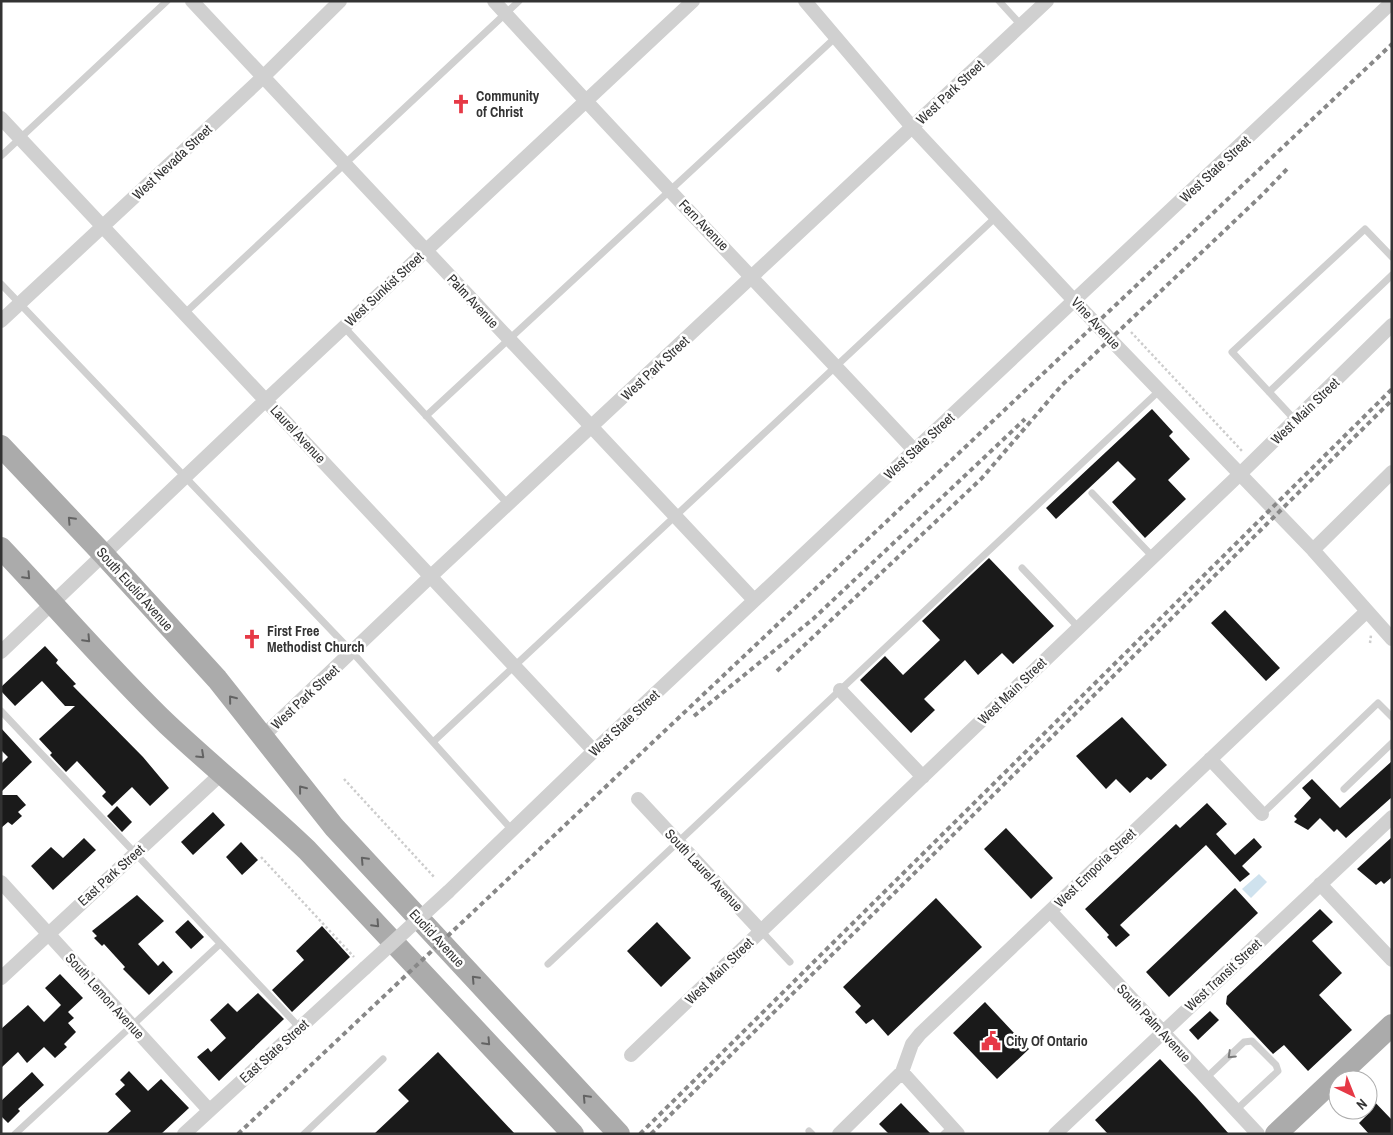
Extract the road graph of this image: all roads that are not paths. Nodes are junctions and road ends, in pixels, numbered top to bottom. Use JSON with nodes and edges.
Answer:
{"nodes":[{"id":1,"x":167,"y":1,"type":"edge"},
{"id":2,"x":192,"y":1,"type":"edge"},
{"id":3,"x":340,"y":1,"type":"edge"},
{"id":4,"x":494,"y":1,"type":"edge"},
{"id":5,"x":520,"y":1,"type":"edge"},
{"id":6,"x":693,"y":1,"type":"edge"},
{"id":7,"x":805,"y":1,"type":"edge"},
{"id":8,"x":999,"y":1,"type":"edge"},
{"id":9,"x":1046,"y":1,"type":"edge"},
{"id":10,"x":1392,"y":2,"type":"edge"},
{"id":11,"x":506,"y":14,"type":"junction"},
{"id":12,"x":1021,"y":25,"type":"junction"},
{"id":13,"x":836,"y":37,"type":"junction"},
{"id":14,"x":262,"y":78,"type":"junction"},
{"id":15,"x":586,"y":103,"type":"junction"},
{"id":16,"x":1,"y":118,"type":"edge"},
{"id":17,"x":912,"y":127,"type":"junction"},
{"id":18,"x":20,"y":139,"type":"junction"},
{"id":19,"x":1,"y":156,"type":"edge"},
{"id":20,"x":344,"y":164,"type":"junction"},
{"id":21,"x":670,"y":190,"type":"junction"},
{"id":22,"x":996,"y":217,"type":"junction"},
{"id":23,"x":101,"y":227,"type":"junction"},
{"id":24,"x":425,"y":250,"type":"junction"},
{"id":25,"x":1392,"y":257,"type":"edge"},
{"id":26,"x":1392,"y":275,"type":"edge"},
{"id":27,"x":752,"y":276,"type":"junction"},
{"id":28,"x":1,"y":284,"type":"edge"},
{"id":29,"x":1075,"y":301,"type":"junction"},
{"id":30,"x":20,"y":304,"type":"junction"},
{"id":31,"x":184,"y":314,"type":"junction"},
{"id":32,"x":1,"y":321,"type":"edge"},
{"id":33,"x":1392,"y":325,"type":"edge"},
{"id":34,"x":344,"y":327,"type":"junction"},
{"id":35,"x":508,"y":339,"type":"junction"},
{"id":36,"x":837,"y":367,"type":"junction"},
{"id":37,"x":1160,"y":390,"type":"junction"},
{"id":38,"x":1269,"y":392,"type":"junction"},
{"id":39,"x":266,"y":400,"type":"junction"},
{"id":40,"x":426,"y":416,"type":"junction"},
{"id":41,"x":1295,"y":420,"type":"junction"},
{"id":42,"x":591,"y":428,"type":"junction"},
{"id":43,"x":1,"y":446,"type":"edge"},
{"id":44,"x":914,"y":450,"type":"junction"},
{"id":45,"x":1240,"y":474,"type":"junction"},
{"id":46,"x":186,"y":476,"type":"junction"},
{"id":47,"x":1390,"y":476,"type":"edge"},
{"id":48,"x":1092,"y":493,"type":"dead end"},
{"id":49,"x":508,"y":504,"type":"junction"},
{"id":50,"x":675,"y":517,"type":"junction"},
{"id":51,"x":1,"y":548,"type":"edge"},
{"id":52,"x":1313,"y":550,"type":"junction"},
{"id":53,"x":104,"y":555,"type":"junction"},
{"id":54,"x":1153,"y":557,"type":"junction"},
{"id":55,"x":1022,"y":568,"type":"dead end"},
{"id":56,"x":431,"y":576,"type":"junction"},
{"id":57,"x":754,"y":600,"type":"junction"},
{"id":58,"x":53,"y":604,"type":"junction"},
{"id":59,"x":1366,"y":612,"type":"junction"},
{"id":60,"x":1079,"y":628,"type":"junction"},
{"id":61,"x":1392,"y":639,"type":"edge"},
{"id":62,"x":1,"y":652,"type":"edge"},
{"id":63,"x":352,"y":652,"type":"junction"},
{"id":64,"x":513,"y":664,"type":"junction"},
{"id":65,"x":840,"y":690,"type":"junction"},
{"id":66,"x":1,"y":711,"type":"edge"},
{"id":67,"x":1392,"y":717,"type":"edge"},
{"id":68,"x":263,"y":736,"type":"junction"},
{"id":69,"x":433,"y":742,"type":"junction"},
{"id":70,"x":1392,"y":743,"type":"edge"},
{"id":71,"x":594,"y":751,"type":"junction"},
{"id":72,"x":1210,"y":759,"type":"junction"},
{"id":73,"x":221,"y":774,"type":"junction"},
{"id":74,"x":923,"y":776,"type":"junction"},
{"id":75,"x":1344,"y":790,"type":"dead end"},
{"id":76,"x":638,"y":799,"type":"dead end"},
{"id":77,"x":1262,"y":814,"type":"joint"},
{"id":78,"x":1392,"y":817,"type":"edge"},
{"id":79,"x":512,"y":830,"type":"junction"},
{"id":80,"x":678,"y":842,"type":"junction"},
{"id":81,"x":134,"y":854,"type":"junction"},
{"id":82,"x":1,"y":882,"type":"edge"},
{"id":83,"x":1320,"y":884,"type":"junction"},
{"id":84,"x":448,"y":892,"type":"joint"},
{"id":85,"x":1050,"y":911,"type":"junction"},
{"id":86,"x":761,"y":931,"type":"junction"},
{"id":87,"x":48,"y":932,"type":"junction"},
{"id":88,"x":220,"y":944,"type":"junction"},
{"id":89,"x":1392,"y":960,"type":"edge"},
{"id":90,"x":790,"y":962,"type":"dead end"},
{"id":91,"x":548,"y":964,"type":"dead end"},
{"id":92,"x":1,"y":978,"type":"edge"},
{"id":93,"x":131,"y":1024,"type":"junction"},
{"id":94,"x":1392,"y":1025,"type":"edge"},
{"id":95,"x":300,"y":1028,"type":"junction"},
{"id":96,"x":1163,"y":1032,"type":"junction"},
{"id":97,"x":631,"y":1055,"type":"dead end"},
{"id":98,"x":383,"y":1059,"type":"dead end"},
{"id":99,"x":902,"y":1072,"type":"junction"},
{"id":100,"x":1206,"y":1078,"type":"junction"},
{"id":101,"x":209,"y":1110,"type":"junction"},
{"id":102,"x":1236,"y":1110,"type":"junction"},
{"id":103,"x":952,"y":1131,"type":"edge"},
{"id":104,"x":15,"y":1134,"type":"edge"},
{"id":105,"x":184,"y":1134,"type":"edge"},
{"id":106,"x":304,"y":1134,"type":"edge"},
{"id":107,"x":573,"y":1134,"type":"edge"},
{"id":108,"x":619,"y":1134,"type":"edge"},
{"id":109,"x":839,"y":1134,"type":"edge"},
{"id":110,"x":1055,"y":1134,"type":"edge"},
{"id":111,"x":1258,"y":1134,"type":"edge"},
{"id":112,"x":1276,"y":1134,"type":"edge"}],
"edges":[{"from":1,"to":18,"type":"lane"},
{"from":2,"to":14,"type":"street","name":"Palm Avenue"},
{"from":3,"to":14,"type":"street","name":"West Nevada Street"},
{"from":4,"to":11,"type":"street","name":"Fern Avenue"},
{"from":5,"to":11,"type":"lane"},
{"from":6,"to":15,"type":"street","name":"West Sunkist Street"},
{"from":7,"to":13,"type":"street","name":"Vine Avenue"},
{"from":8,"to":12,"type":"lane"},
{"from":9,"to":12,"type":"street","name":"West Park Street"},
{"from":10,"to":29,"type":"street","name":"West State Street"},
{"from":11,"to":15,"type":"street","name":"Fern Avenue"},
{"from":11,"to":20,"type":"lane"},
{"from":12,"to":17,"type":"street","name":"West Park Street"},
{"from":13,"to":17,"type":"street","name":"Vine Avenue"},
{"from":13,"to":21,"type":"lane"},
{"from":14,"to":20,"type":"street","name":"Palm Avenue"},
{"from":14,"to":23,"type":"street","name":"West Nevada Street"},
{"from":15,"to":21,"type":"street","name":"Fern Avenue"},
{"from":15,"to":24,"type":"street","name":"West Sunkist Street"},
{"from":16,"to":18,"type":"street","name":"Laurel Avenue"},
{"from":17,"to":22,"type":"street","name":"Vine Avenue"},
{"from":17,"to":27,"type":"street","name":"West Park Street"},
{"from":18,"to":19,"type":"lane"},
{"from":18,"to":23,"type":"street","name":"Laurel Avenue"},
{"from":20,"to":24,"type":"street","name":"Palm Avenue"},
{"from":20,"to":31,"type":"lane"},
{"from":21,"to":27,"type":"street","name":"Fern Avenue"},
{"from":21,"to":35,"type":"lane"},
{"from":22,"to":29,"type":"street","name":"Vine Avenue"},
{"from":22,"to":36,"type":"lane"},
{"from":23,"to":30,"type":"street","name":"West Nevada Street"},
{"from":23,"to":31,"type":"street","name":"Laurel Avenue"},
{"from":24,"to":34,"type":"street","name":"West Sunkist Street"},
{"from":24,"to":35,"type":"street","name":"Palm Avenue"},
{"from":25,"to":38,"type":"lane"},
{"from":26,"to":38,"type":"lane"},
{"from":27,"to":36,"type":"street","name":"Fern Avenue"},
{"from":27,"to":42,"type":"street","name":"West Park Street"},
{"from":28,"to":30,"type":"lane"},
{"from":29,"to":37,"type":"street","name":"Vine Avenue"},
{"from":29,"to":44,"type":"street","name":"West State Street"},
{"from":30,"to":32,"type":"street","name":"West Nevada Street"},
{"from":30,"to":46,"type":"lane"},
{"from":31,"to":39,"type":"street","name":"Laurel Avenue"},
{"from":33,"to":41,"type":"street","name":"West Main Street"},
{"from":34,"to":39,"type":"street","name":"West Sunkist Street"},
{"from":34,"to":40,"type":"lane"},
{"from":35,"to":40,"type":"lane"},
{"from":35,"to":42,"type":"street","name":"Palm Avenue"},
{"from":36,"to":44,"type":"street","name":"Fern Avenue"},
{"from":36,"to":50,"type":"lane"},
{"from":37,"to":45,"type":"street","name":"Vine Avenue"},
{"from":37,"to":65,"type":"lane"},
{"from":38,"to":41,"type":"lane"},
{"from":39,"to":46,"type":"street","name":"West Sunkist Street"},
{"from":39,"to":56,"type":"street","name":"Laurel Avenue"},
{"from":40,"to":49,"type":"lane"},
{"from":41,"to":45,"type":"street","name":"West Main Street"},
{"from":42,"to":49,"type":"street","name":"West Park Street"},
{"from":42,"to":50,"type":"street","name":"Palm Avenue"},
{"from":53,"to":43,"type":"main road","name":"South Euclid Avenue","one_way":true},
{"from":44,"to":57,"type":"street","name":"West State Street"},
{"from":45,"to":52,"type":"street","name":"Vine Avenue"},
{"from":45,"to":54,"type":"street","name":"West Main Street"},
{"from":46,"to":53,"type":"street","name":"West Sunkist Street"},
{"from":46,"to":63,"type":"lane"},
{"from":47,"to":52,"type":"street"},
{"from":48,"to":54,"type":"lane"},
{"from":49,"to":56,"type":"street","name":"West Park Street"},
{"from":50,"to":57,"type":"street","name":"Palm Avenue"},
{"from":50,"to":64,"type":"lane"},
{"from":51,"to":58,"type":"main road","one_way":true},
{"from":52,"to":59,"type":"street","name":"Vine Avenue"},
{"from":53,"to":58,"type":"street","name":"West Sunkist Street"},
{"from":68,"to":53,"type":"main road","name":"South Euclid Avenue","one_way":true},
{"from":54,"to":60,"type":"street","name":"West Main Street"},
{"from":55,"to":60,"type":"lane"},
{"from":56,"to":63,"type":"street","name":"West Park Street"},
{"from":56,"to":64,"type":"street","name":"Laurel Avenue"},
{"from":57,"to":71,"type":"street","name":"West State Street"},
{"from":58,"to":62,"type":"street","name":"West Sunkist Street"},
{"from":58,"to":73,"type":"main road","one_way":true},
{"from":59,"to":61,"type":"street","name":"Vine Avenue"},
{"from":59,"to":72,"type":"street","name":"West Emporia Street"},
{"from":60,"to":74,"type":"street","name":"West Main Street"},
{"from":63,"to":68,"type":"street","name":"West Park Street"},
{"from":63,"to":69,"type":"lane"},
{"from":64,"to":69,"type":"lane"},
{"from":64,"to":71,"type":"street","name":"Laurel Avenue"},
{"from":65,"to":74,"type":"street"},
{"from":65,"to":80,"type":"lane"},
{"from":66,"to":81,"type":"lane"},
{"from":67,"to":77,"type":"lane"},
{"from":108,"to":68,"type":"main road","name":"Euclid Avenue","one_way":true},
{"from":69,"to":79,"type":"lane"},
{"from":70,"to":75,"type":"lane"},
{"from":71,"to":79,"type":"street","name":"West State Street"},
{"from":72,"to":77,"type":"street"},
{"from":72,"to":85,"type":"street","name":"West Emporia Street"},
{"from":73,"to":81,"type":"street","name":"East Park Street"},
{"from":73,"to":107,"type":"main road","one_way":true},
{"from":74,"to":86,"type":"street","name":"West Main Street"},
{"from":76,"to":80,"type":"street","name":"South Laurel Avenue"},
{"from":78,"to":83,"type":"street","name":"West Transit Street"},
{"from":79,"to":84,"type":"street","name":"West State Street"},
{"from":80,"to":86,"type":"street","name":"South Laurel Avenue"},
{"from":80,"to":91,"type":"lane"},
{"from":81,"to":87,"type":"street","name":"East Park Street"},
{"from":81,"to":88,"type":"lane"},
{"from":82,"to":87,"type":"street","name":"South Lemon Avenue"},
{"from":83,"to":89,"type":"street"},
{"from":83,"to":96,"type":"street","name":"West Transit Street"},
{"from":84,"to":95,"type":"street","name":"East State Street","bridge":true},
{"from":85,"to":96,"type":"street","name":"South Palm Avenue"},
{"from":85,"to":99,"type":"street","name":"West Emporia Street"},
{"from":86,"to":90,"type":"lane","name":"South Laurel Avenue"},
{"from":86,"to":97,"type":"street","name":"West Main Street"},
{"from":87,"to":92,"type":"street","name":"East Park Street"},
{"from":87,"to":93,"type":"street","name":"South Lemon Avenue"},
{"from":88,"to":93,"type":"lane"},
{"from":88,"to":95,"type":"lane"},
{"from":93,"to":101,"type":"street","name":"South Lemon Avenue"},
{"from":93,"to":104,"type":"lane"},
{"from":94,"to":112,"type":"main road"},
{"from":95,"to":101,"type":"street","name":"East State Street"},
{"from":96,"to":100,"type":"street","name":"South Palm Avenue"},
{"from":96,"to":110,"type":"street","name":"West Transit Street"},
{"from":98,"to":106,"type":"lane"},
{"from":99,"to":103,"type":"street"},
{"from":99,"to":109,"type":"street","name":"West Emporia Street"},
{"from":100,"to":102,"type":"street","name":"South Palm Avenue"},
{"from":102,"to":100,"type":"lane","one_way":true},
{"from":101,"to":105,"type":"street","name":"East State Street"},
{"from":102,"to":111,"type":"street","name":"South Palm Avenue"}]}
